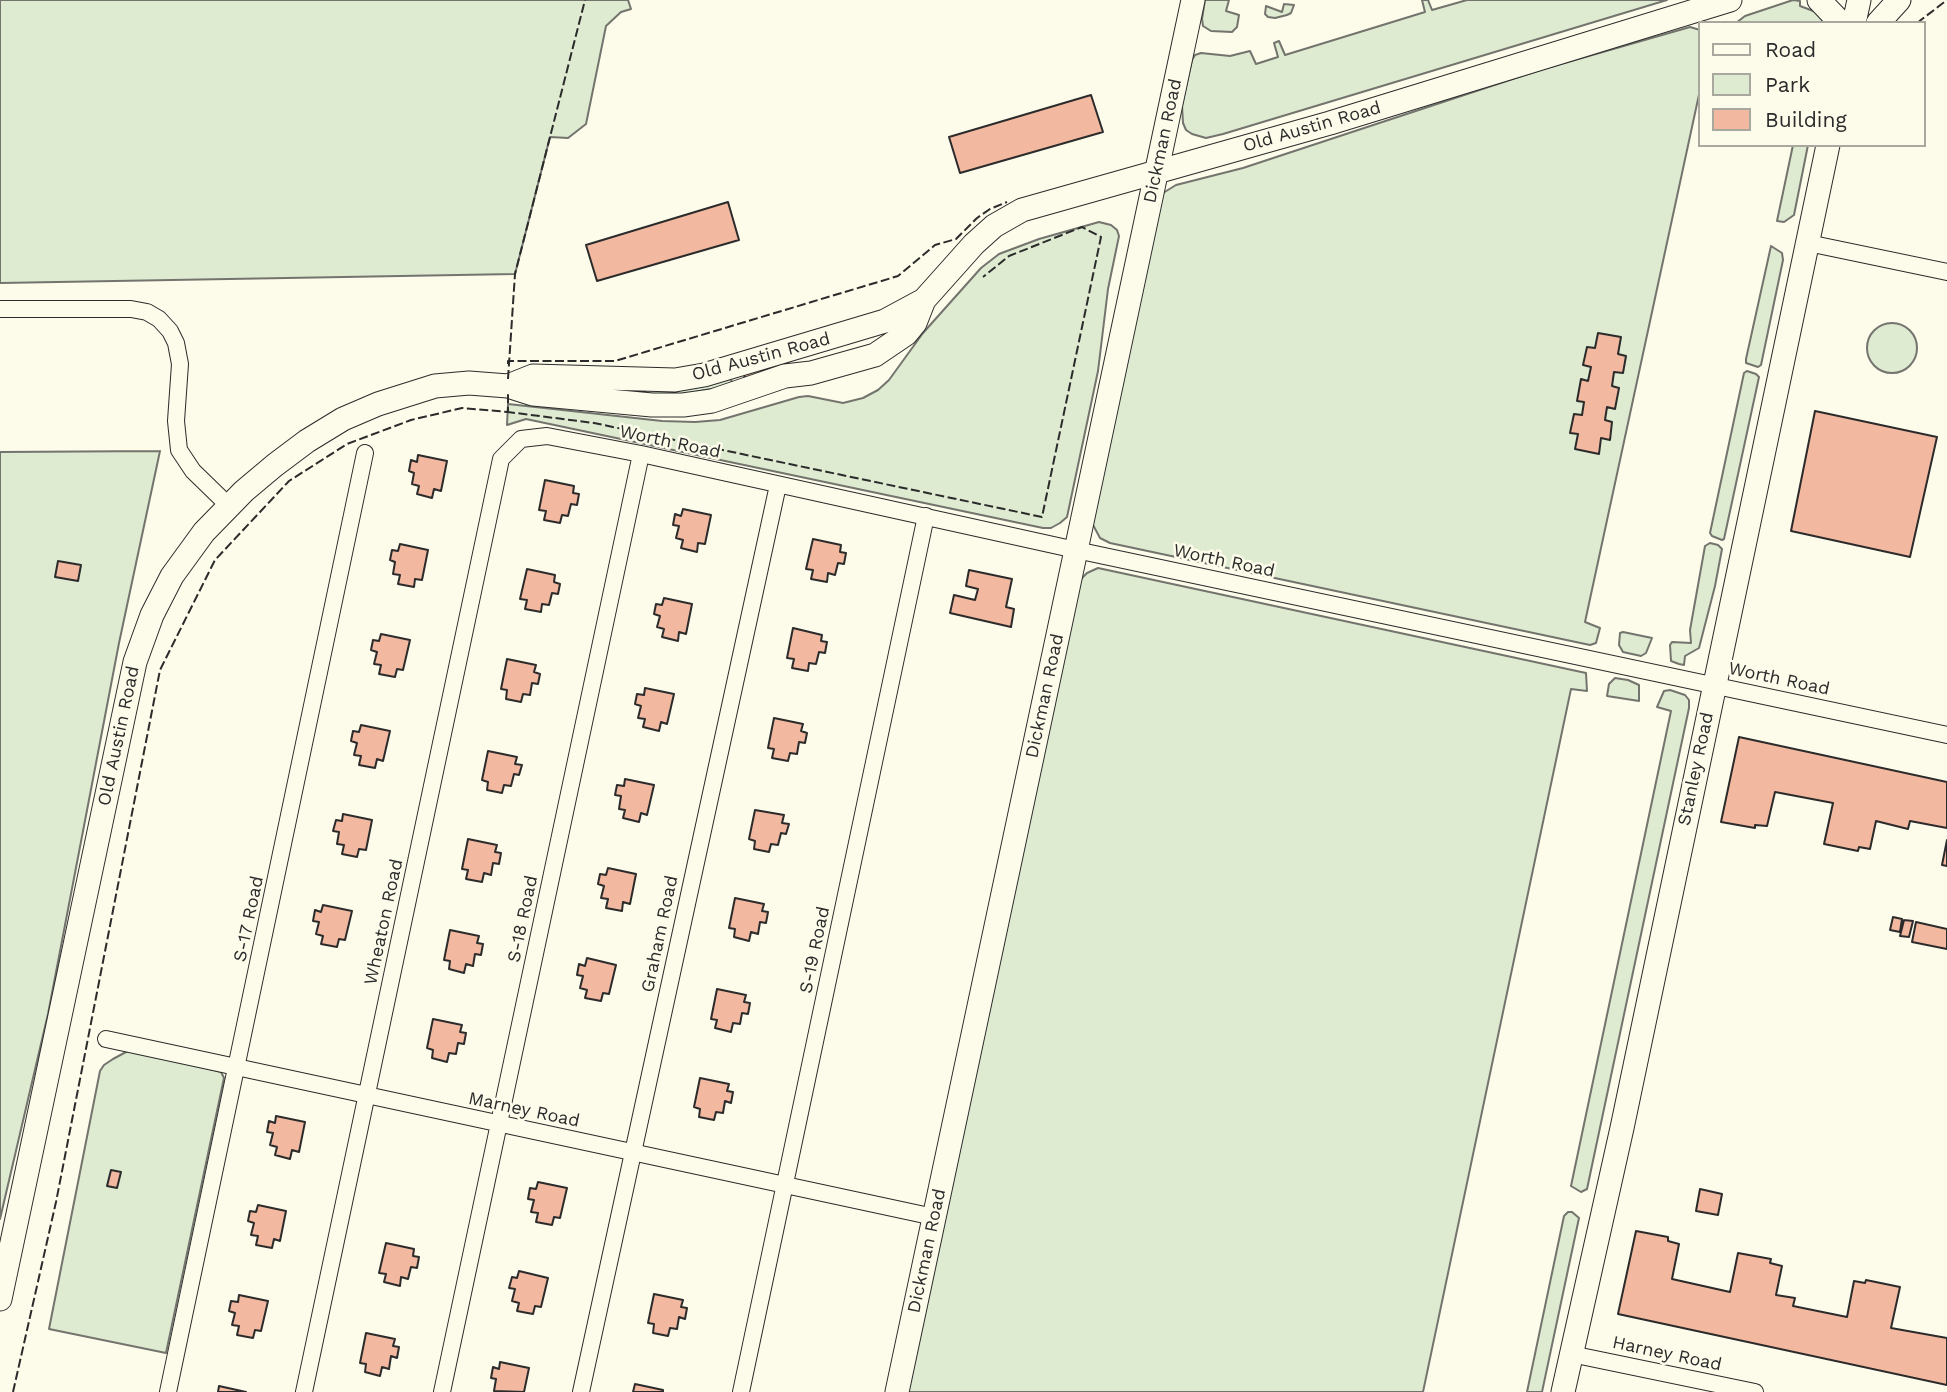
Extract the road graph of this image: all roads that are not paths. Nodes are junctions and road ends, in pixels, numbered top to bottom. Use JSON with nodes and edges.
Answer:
{"nodes":[{"id":1,"x":1194,"y":0,"type":"edge"},
{"id":2,"x":1730,"y":0,"type":"edge"},
{"id":3,"x":1819,"y":0,"type":"edge"},
{"id":4,"x":1859,"y":0,"type":"edge"},
{"id":5,"x":1899,"y":0,"type":"edge"},
{"id":6,"x":1839,"y":21,"type":"edge"},
{"id":7,"x":1854,"y":21,"type":"edge"},
{"id":8,"x":1880,"y":21,"type":"edge"},
{"id":9,"x":1828,"y":147,"type":"edge"},
{"id":10,"x":1156,"y":172,"type":"junction"},
{"id":11,"x":1808,"y":243,"type":"junction"},
{"id":12,"x":1947,"y":272,"type":"edge"},
{"id":13,"x":924,"y":300,"type":"junction"},
{"id":14,"x":0,"y":309,"type":"edge"},
{"id":15,"x":508,"y":386,"type":"junction"},
{"id":16,"x":365,"y":453,"type":"dead end"},
{"id":17,"x":641,"y":454,"type":"junction"},
{"id":18,"x":501,"y":459,"type":"joint"},
{"id":19,"x":778,"y":485,"type":"junction"},
{"id":20,"x":229,"y":506,"type":"junction"},
{"id":21,"x":926,"y":516,"type":"junction"},
{"id":22,"x":1076,"y":550,"type":"junction"},
{"id":23,"x":1714,"y":684,"type":"junction"},
{"id":24,"x":1947,"y":735,"type":"edge"},
{"id":25,"x":106,"y":1039,"type":"dead end"},
{"id":26,"x":237,"y":1069,"type":"junction"},
{"id":27,"x":366,"y":1096,"type":"junction"},
{"id":28,"x":499,"y":1125,"type":"junction"},
{"id":29,"x":632,"y":1152,"type":"junction"},
{"id":30,"x":785,"y":1185,"type":"junction"},
{"id":31,"x":934,"y":1217,"type":"junction"},
{"id":32,"x":0,"y":1299,"type":"edge"},
{"id":33,"x":1572,"y":1354,"type":"junction"},
{"id":34,"x":168,"y":1392,"type":"edge"},
{"id":35,"x":304,"y":1392,"type":"edge"},
{"id":36,"x":442,"y":1392,"type":"edge"},
{"id":37,"x":581,"y":1392,"type":"edge"},
{"id":38,"x":741,"y":1392,"type":"edge"},
{"id":39,"x":897,"y":1392,"type":"edge"},
{"id":40,"x":1563,"y":1392,"type":"edge"},
{"id":41,"x":1755,"y":1392,"type":"edge"}],
"edges":[{"from":1,"to":10,"type":"street","name":"Dickman Road"},
{"from":2,"to":10,"type":"street","name":"Old Austin Road"},
{"from":3,"to":6,"type":"street"},
{"from":4,"to":7,"type":"street"},
{"from":5,"to":8,"type":"street"},
{"from":9,"to":11,"type":"street","name":"Stanley Road"},
{"from":10,"to":13,"type":"street","name":"Old Austin Road"},
{"from":10,"to":22,"type":"street","name":"Dickman Road"},
{"from":11,"to":12,"type":"street"},
{"from":11,"to":23,"type":"street","name":"Stanley Road"},
{"from":13,"to":15,"type":"street","name":"Old Austin Road"},
{"from":13,"to":15,"type":"street","name":"Old Austin Road"},
{"from":14,"to":20,"type":"street"},
{"from":15,"to":20,"type":"street","name":"Old Austin Road"},
{"from":16,"to":26,"type":"street","name":"S-17 Road"},
{"from":17,"to":18,"type":"street","name":"Worth Road"},
{"from":17,"to":19,"type":"street","name":"Worth Road"},
{"from":17,"to":28,"type":"street","name":"S-18 Road"},
{"from":18,"to":27,"type":"street","name":"Wheaton Road"},
{"from":19,"to":21,"type":"street","name":"Worth Road"},
{"from":19,"to":29,"type":"street","name":"Graham Road"},
{"from":20,"to":32,"type":"street","name":"Old Austin Road"},
{"from":21,"to":22,"type":"street","name":"Worth Road"},
{"from":21,"to":30,"type":"street","name":"S-19 Road"},
{"from":22,"to":23,"type":"street","name":"Worth Road"},
{"from":22,"to":31,"type":"street","name":"Dickman Road"},
{"from":23,"to":24,"type":"street","name":"Worth Road"},
{"from":23,"to":33,"type":"street","name":"Stanley Road"},
{"from":25,"to":26,"type":"street","name":"Marney Road"},
{"from":26,"to":27,"type":"street","name":"Marney Road"},
{"from":26,"to":34,"type":"street","name":"S-17 Road"},
{"from":27,"to":28,"type":"street","name":"Marney Road"},
{"from":27,"to":35,"type":"street","name":"Wheaton Road"},
{"from":28,"to":29,"type":"street","name":"Marney Road"},
{"from":28,"to":36,"type":"street","name":"S-18 Road"},
{"from":29,"to":30,"type":"street","name":"Marney Road"},
{"from":29,"to":37,"type":"street","name":"Graham Road"},
{"from":30,"to":31,"type":"street","name":"Marney Road"},
{"from":30,"to":38,"type":"street","name":"S-19 Road"},
{"from":31,"to":39,"type":"street","name":"Dickman Road"},
{"from":33,"to":40,"type":"street","name":"Stanley Road"},
{"from":33,"to":41,"type":"street","name":"Harney Road"}]}
